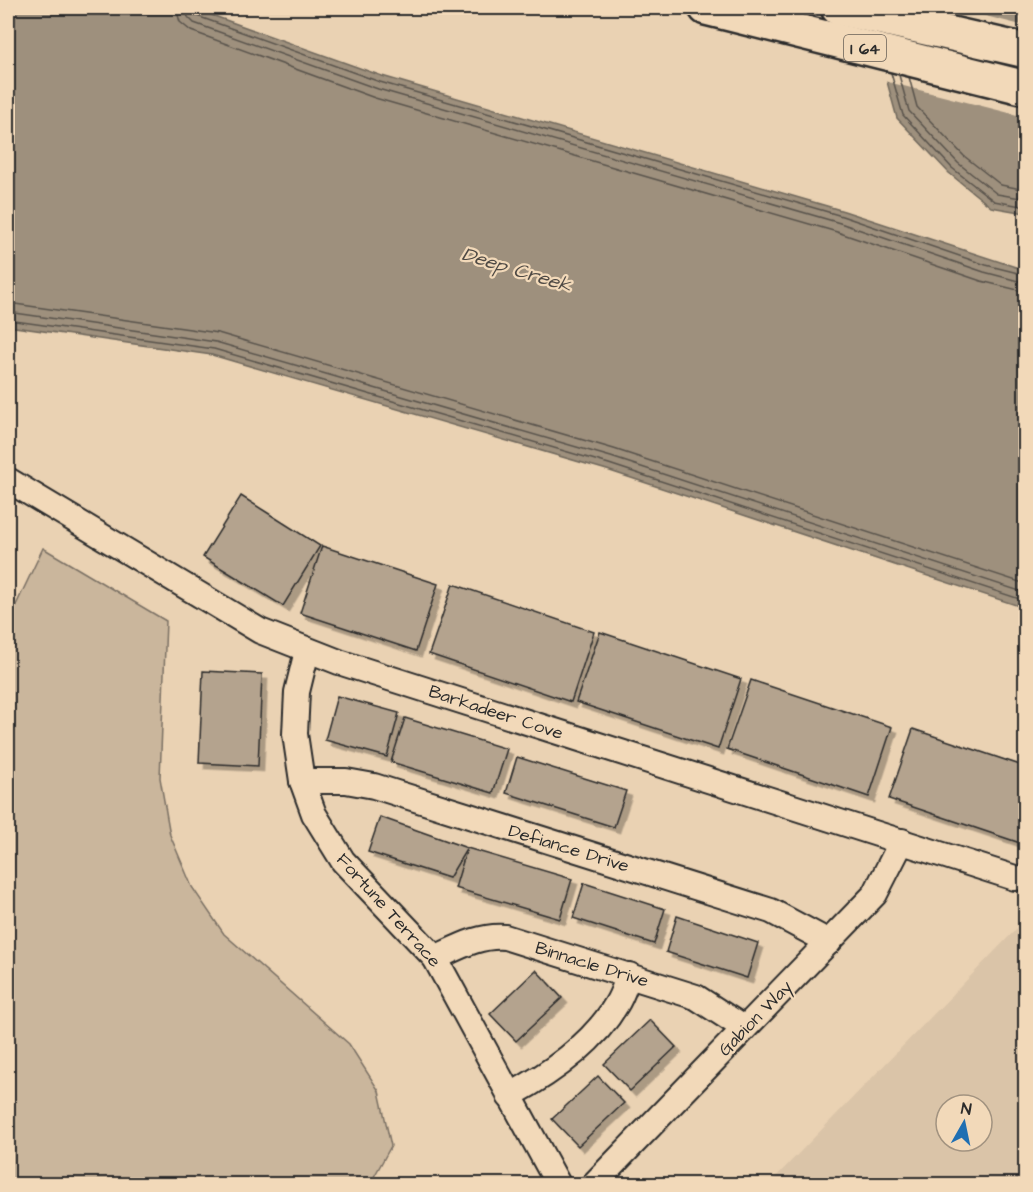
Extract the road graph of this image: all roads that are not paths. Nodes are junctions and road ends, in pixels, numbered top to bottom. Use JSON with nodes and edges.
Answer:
{"nodes":[{"id":1,"x":706,"y":8,"type":"edge"},
{"id":2,"x":838,"y":8,"type":"edge"},
{"id":3,"x":1026,"y":51,"type":"edge"},
{"id":4,"x":1026,"y":88,"type":"edge"},
{"id":5,"x":8,"y":480,"type":"edge"},
{"id":6,"x":307,"y":651,"type":"junction"},
{"id":7,"x":302,"y":781,"type":"junction"},
{"id":8,"x":902,"y":841,"type":"junction"},
{"id":9,"x":1015,"y":878,"type":"dead end"},
{"id":10,"x":830,"y":942,"type":"junction"},
{"id":11,"x":435,"y":958,"type":"junction"},
{"id":12,"x":629,"y":975,"type":"junction"},
{"id":13,"x":744,"y":1028,"type":"junction"},
{"id":14,"x":509,"y":1096,"type":"junction"},
{"id":15,"x":558,"y":1185,"type":"edge"},
{"id":16,"x":594,"y":1185,"type":"edge"}],
"edges":[{"from":1,"to":4,"type":"highway","number":"I 64"},
{"from":2,"to":3,"type":"highway"},
{"from":5,"to":6,"type":"street","name":"Barkadeer Cove"},
{"from":6,"to":7,"type":"street","name":"Fortune Terrace"},
{"from":6,"to":8,"type":"street","name":"Barkadeer Cove"},
{"from":7,"to":10,"type":"street","name":"Defiance Drive"},
{"from":7,"to":11,"type":"street","name":"Fortune Terrace"},
{"from":8,"to":9,"type":"street","name":"Barkadeer Cove"},
{"from":8,"to":10,"type":"street","name":"Gabion Way"},
{"from":10,"to":13,"type":"street","name":"Gabion Way"},
{"from":11,"to":12,"type":"street","name":"Binnacle Drive"},
{"from":11,"to":14,"type":"street","name":"Fortune Terrace"},
{"from":12,"to":13,"type":"street","name":"Binnacle Drive"},
{"from":12,"to":14,"type":"street"},
{"from":13,"to":16,"type":"street","name":"Gabion Way"},
{"from":14,"to":15,"type":"street","name":"Fortune Terrace"}]}
